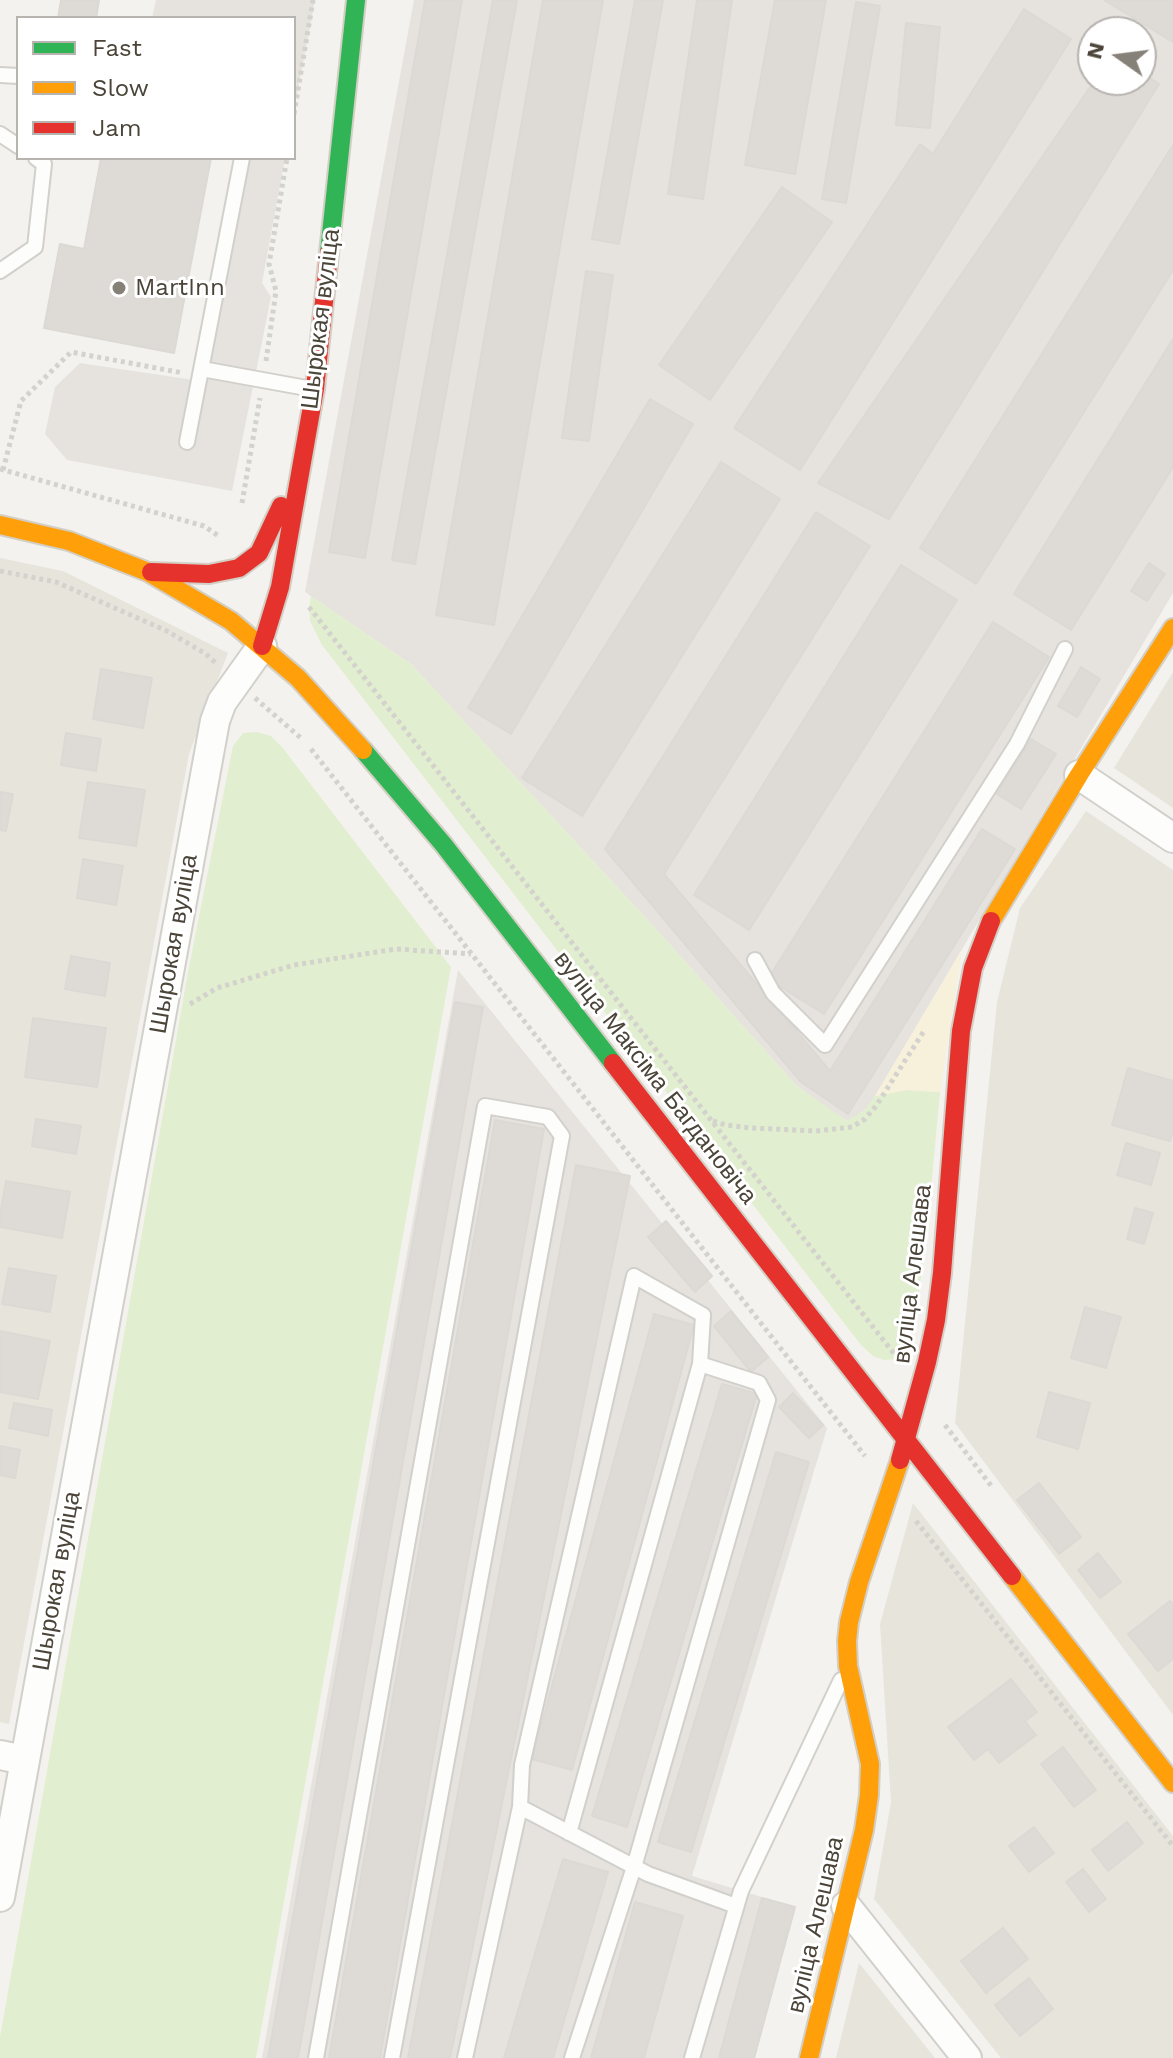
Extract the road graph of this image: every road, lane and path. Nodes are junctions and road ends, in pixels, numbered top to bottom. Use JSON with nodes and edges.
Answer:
{"nodes":[{"id":1,"x":313,"y":0,"type":"edge"},
{"id":2,"x":356,"y":0,"type":"edge"},
{"id":3,"x":296,"y":102,"type":"edge"},
{"id":4,"x":39,"y":160,"type":"edge"},
{"id":5,"x":242,"y":160,"type":"edge"},
{"id":6,"x":287,"y":160,"type":"edge"},
{"id":7,"x":0,"y":271,"type":"edge"},
{"id":8,"x":202,"y":369,"type":"junction"},
{"id":9,"x":262,"y":381,"type":"junction"},
{"id":10,"x":315,"y":389,"type":"junction"},
{"id":11,"x":187,"y":442,"type":"dead end"},
{"id":12,"x":302,"y":461,"type":"junction"},
{"id":13,"x":1,"y":469,"type":"edge"},
{"id":14,"x":241,"y":511,"type":"dead end"},
{"id":15,"x":0,"y":525,"type":"edge"},
{"id":16,"x":230,"y":530,"type":"dead end"},
{"id":17,"x":0,"y":571,"type":"edge"},
{"id":18,"x":148,"y":572,"type":"junction"},
{"id":19,"x":309,"y":606,"type":"dead end"},
{"id":20,"x":1173,"y":628,"type":"edge"},
{"id":21,"x":262,"y":646,"type":"junction"},
{"id":22,"x":1065,"y":649,"type":"dead end"},
{"id":23,"x":236,"y":681,"type":"junction"},
{"id":24,"x":1079,"y":775,"type":"junction"},
{"id":25,"x":1173,"y":838,"type":"edge"},
{"id":26,"x":472,"y":954,"type":"junction"},
{"id":27,"x":755,"y":960,"type":"dead end"},
{"id":28,"x":160,"y":1023,"type":"junction"},
{"id":29,"x":925,"y":1030,"type":"dead end"},
{"id":30,"x":710,"y":1120,"type":"junction"},
{"id":31,"x":700,"y":1364,"type":"junction"},
{"id":32,"x":920,"y":1391,"type":"junction"},
{"id":33,"x":906,"y":1441,"type":"junction"},
{"id":34,"x":891,"y":1489,"type":"junction"},
{"id":35,"x":848,"y":1666,"type":"junction"},
{"id":36,"x":12,"y":1758,"type":"edge"},
{"id":37,"x":1173,"y":1783,"type":"edge"},
{"id":38,"x":520,"y":1807,"type":"junction"},
{"id":39,"x":569,"y":1833,"type":"junction"},
{"id":40,"x":1173,"y":1846,"type":"edge"},
{"id":41,"x":634,"y":1867,"type":"junction"},
{"id":42,"x":0,"y":1897,"type":"edge"},
{"id":43,"x":736,"y":1906,"type":"junction"},
{"id":44,"x":846,"y":1906,"type":"junction"},
{"id":45,"x":316,"y":2058,"type":"edge"},
{"id":46,"x":392,"y":2058,"type":"edge"},
{"id":47,"x":465,"y":2058,"type":"edge"},
{"id":48,"x":572,"y":2058,"type":"edge"},
{"id":49,"x":692,"y":2058,"type":"edge"},
{"id":50,"x":809,"y":2058,"type":"edge"},
{"id":51,"x":967,"y":2058,"type":"edge"}],
"edges":[{"from":1,"to":3,"type":"path"},
{"from":2,"to":10,"type":"main road","name":"Шырокая вуліца"},
{"from":4,"to":7,"type":"lane"},
{"from":5,"to":8,"type":"lane"},
{"from":6,"to":9,"type":"path"},
{"from":8,"to":9,"type":"lane"},
{"from":8,"to":11,"type":"lane"},
{"from":8,"to":13,"type":"path"},
{"from":9,"to":10,"type":"lane"},
{"from":9,"to":14,"type":"path"},
{"from":10,"to":12,"type":"main road","name":"Шырокая вуліца"},
{"from":12,"to":18,"type":"main road"},
{"from":12,"to":21,"type":"main road","name":"Шырокая вуліца"},
{"from":13,"to":16,"type":"path"},
{"from":15,"to":18,"type":"main road","name":"вуліца Максіма Багдановіча"},
{"from":17,"to":23,"type":"path"},
{"from":18,"to":21,"type":"main road","name":"вуліца Максіма Багдановіча"},
{"from":19,"to":30,"type":"path"},
{"from":20,"to":24,"type":"main road","name":"вуліца Алешава"},
{"from":21,"to":23,"type":"street","name":"Шырокая вуліца"},
{"from":21,"to":33,"type":"main road","name":"вуліца Максіма Багдановіча"},
{"from":22,"to":27,"type":"lane"},
{"from":23,"to":26,"type":"path"},
{"from":23,"to":28,"type":"street","name":"Шырокая вуліца"},
{"from":24,"to":25,"type":"street"},
{"from":24,"to":32,"type":"main road","name":"вуліца Алешава"},
{"from":26,"to":28,"type":"path"},
{"from":26,"to":34,"type":"path"},
{"from":28,"to":36,"type":"street","name":"Шырокая вуліца"},
{"from":29,"to":30,"type":"path"},
{"from":30,"to":32,"type":"path"},
{"from":31,"to":38,"type":"lane"},
{"from":31,"to":39,"type":"lane"},
{"from":31,"to":41,"type":"lane"},
{"from":32,"to":33,"type":"main road","name":"вуліца Алешава"},
{"from":33,"to":34,"type":"main road","name":"вуліца Алешава"},
{"from":33,"to":37,"type":"main road","name":"вуліца Максіма Багдановіча"},
{"from":34,"to":35,"type":"main road","name":"вуліца Алешава"},
{"from":34,"to":40,"type":"path"},
{"from":35,"to":43,"type":"lane"},
{"from":35,"to":44,"type":"main road","name":"вуліца Алешава"},
{"from":36,"to":42,"type":"street","name":"Шырокая вуліца"},
{"from":38,"to":39,"type":"lane"},
{"from":38,"to":47,"type":"lane"},
{"from":39,"to":41,"type":"lane"},
{"from":41,"to":43,"type":"lane"},
{"from":41,"to":48,"type":"lane"},
{"from":43,"to":49,"type":"lane"},
{"from":44,"to":50,"type":"main road","name":"вуліца Алешава"},
{"from":44,"to":51,"type":"street"},
{"from":45,"to":46,"type":"lane"}]}
